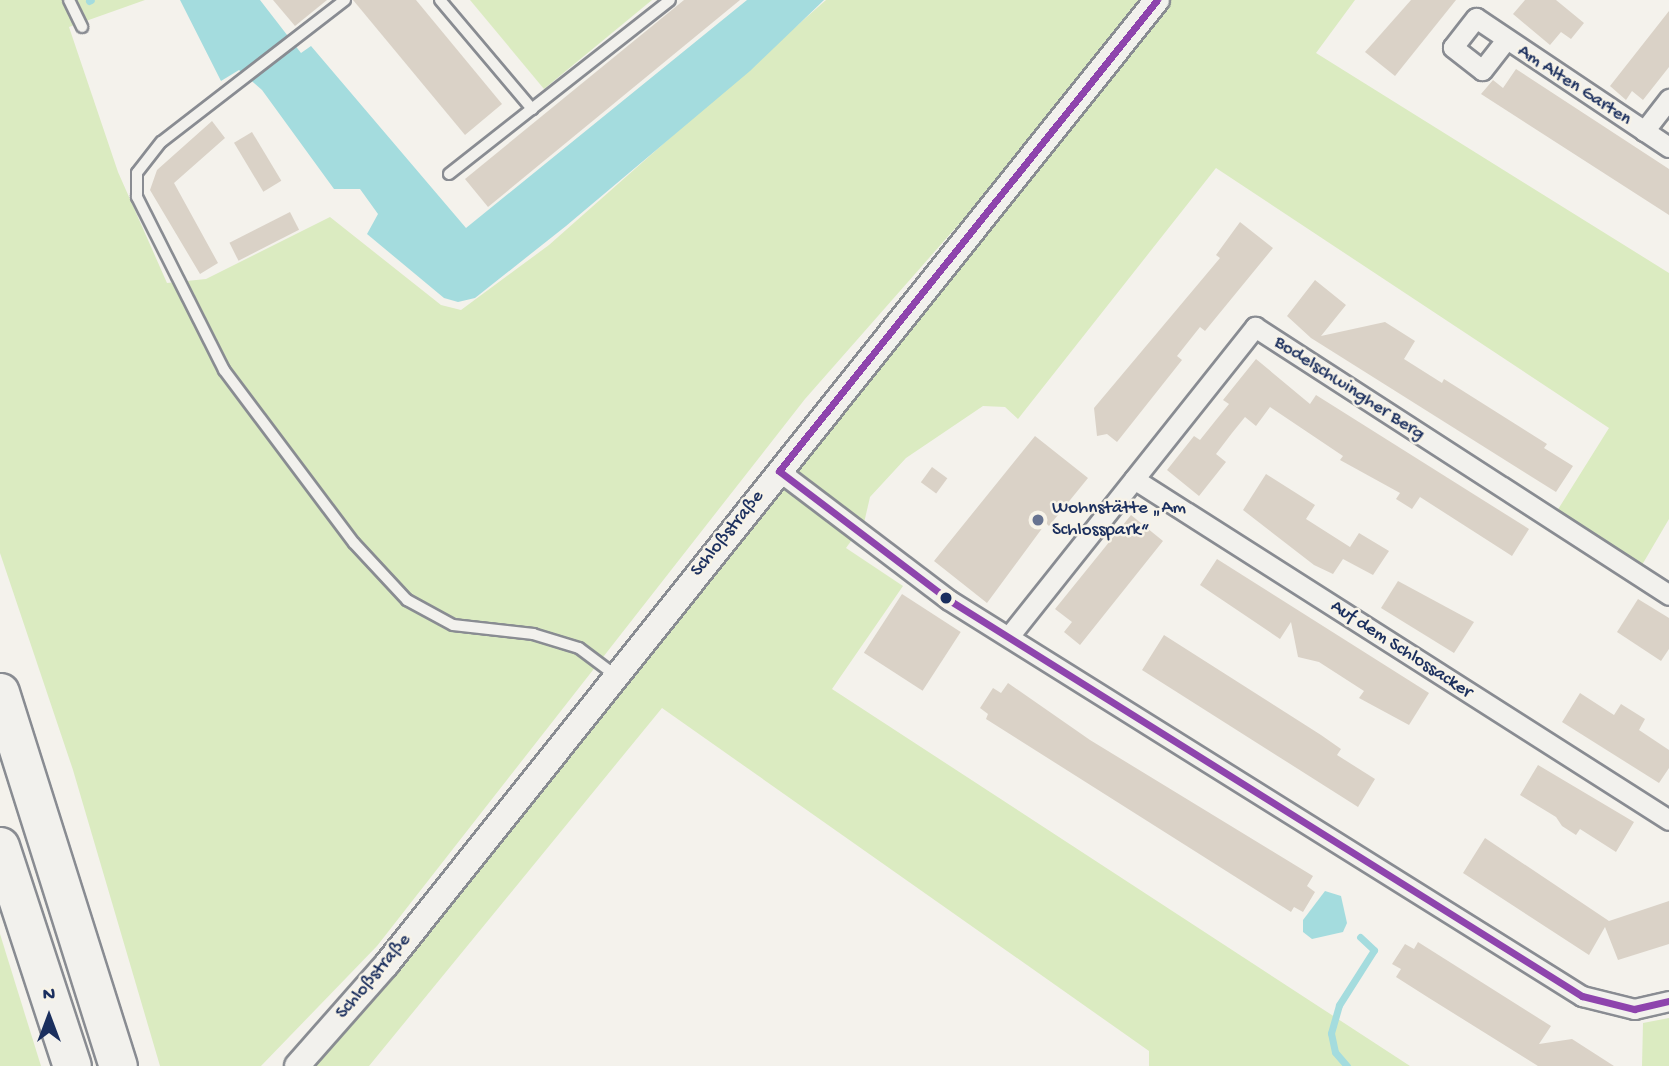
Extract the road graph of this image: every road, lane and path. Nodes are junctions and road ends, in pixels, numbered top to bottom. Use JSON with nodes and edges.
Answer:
{"nodes":[{"id":1,"x":69,"y":0,"type":"edge"},
{"id":2,"x":345,"y":0,"type":"edge"},
{"id":3,"x":440,"y":0,"type":"edge"},
{"id":4,"x":670,"y":0,"type":"edge"},
{"id":5,"x":1157,"y":0,"type":"edge"},
{"id":6,"x":82,"y":27,"type":"dead end"},
{"id":7,"x":1505,"y":41,"type":"dead end"},
{"id":8,"x":1669,"y":99,"type":"edge"},
{"id":9,"x":532,"y":109,"type":"junction"},
{"id":10,"x":1644,"y":131,"type":"junction"},
{"id":11,"x":1669,"y":147,"type":"edge"},
{"id":12,"x":449,"y":174,"type":"dead end"},
{"id":13,"x":779,"y":471,"type":"junction"},
{"id":14,"x":1134,"y":479,"type":"junction"},
{"id":15,"x":1669,"y":595,"type":"edge"},
{"id":16,"x":1010,"y":635,"type":"junction"},
{"id":17,"x":615,"y":675,"type":"junction"},
{"id":18,"x":0,"y":692,"type":"edge"},
{"id":19,"x":1669,"y":820,"type":"edge"},
{"id":20,"x":0,"y":846,"type":"edge"},
{"id":21,"x":1669,"y":1000,"type":"edge"},
{"id":22,"x":72,"y":1066,"type":"edge"},
{"id":23,"x":118,"y":1066,"type":"edge"},
{"id":24,"x":297,"y":1066,"type":"edge"}],
"edges":[{"from":1,"to":6,"type":"lane"},
{"from":2,"to":17,"type":"lane"},
{"from":3,"to":9,"type":"lane"},
{"from":4,"to":9,"type":"lane"},
{"from":5,"to":13,"type":"street","name":"Schloßstraße"},
{"from":7,"to":10,"type":"street","name":"Am Alten Garten"},
{"from":8,"to":10,"type":"street","name":"Am Alten Garten"},
{"from":9,"to":12,"type":"lane"},
{"from":10,"to":11,"type":"street","name":"Am Alten Garten"},
{"from":13,"to":16,"type":"street"},
{"from":13,"to":17,"type":"street","name":"Schloßstraße"},
{"from":14,"to":15,"type":"street","name":"Bodelschwingher Berg"},
{"from":14,"to":16,"type":"street","name":"Bodelschwingher Berg"},
{"from":14,"to":19,"type":"street","name":"Auf dem Schlossacker"},
{"from":16,"to":21,"type":"street"},
{"from":17,"to":24,"type":"street","name":"Schloßstraße"},
{"from":18,"to":23,"type":"highway"},
{"from":20,"to":22,"type":"highway"}]}
